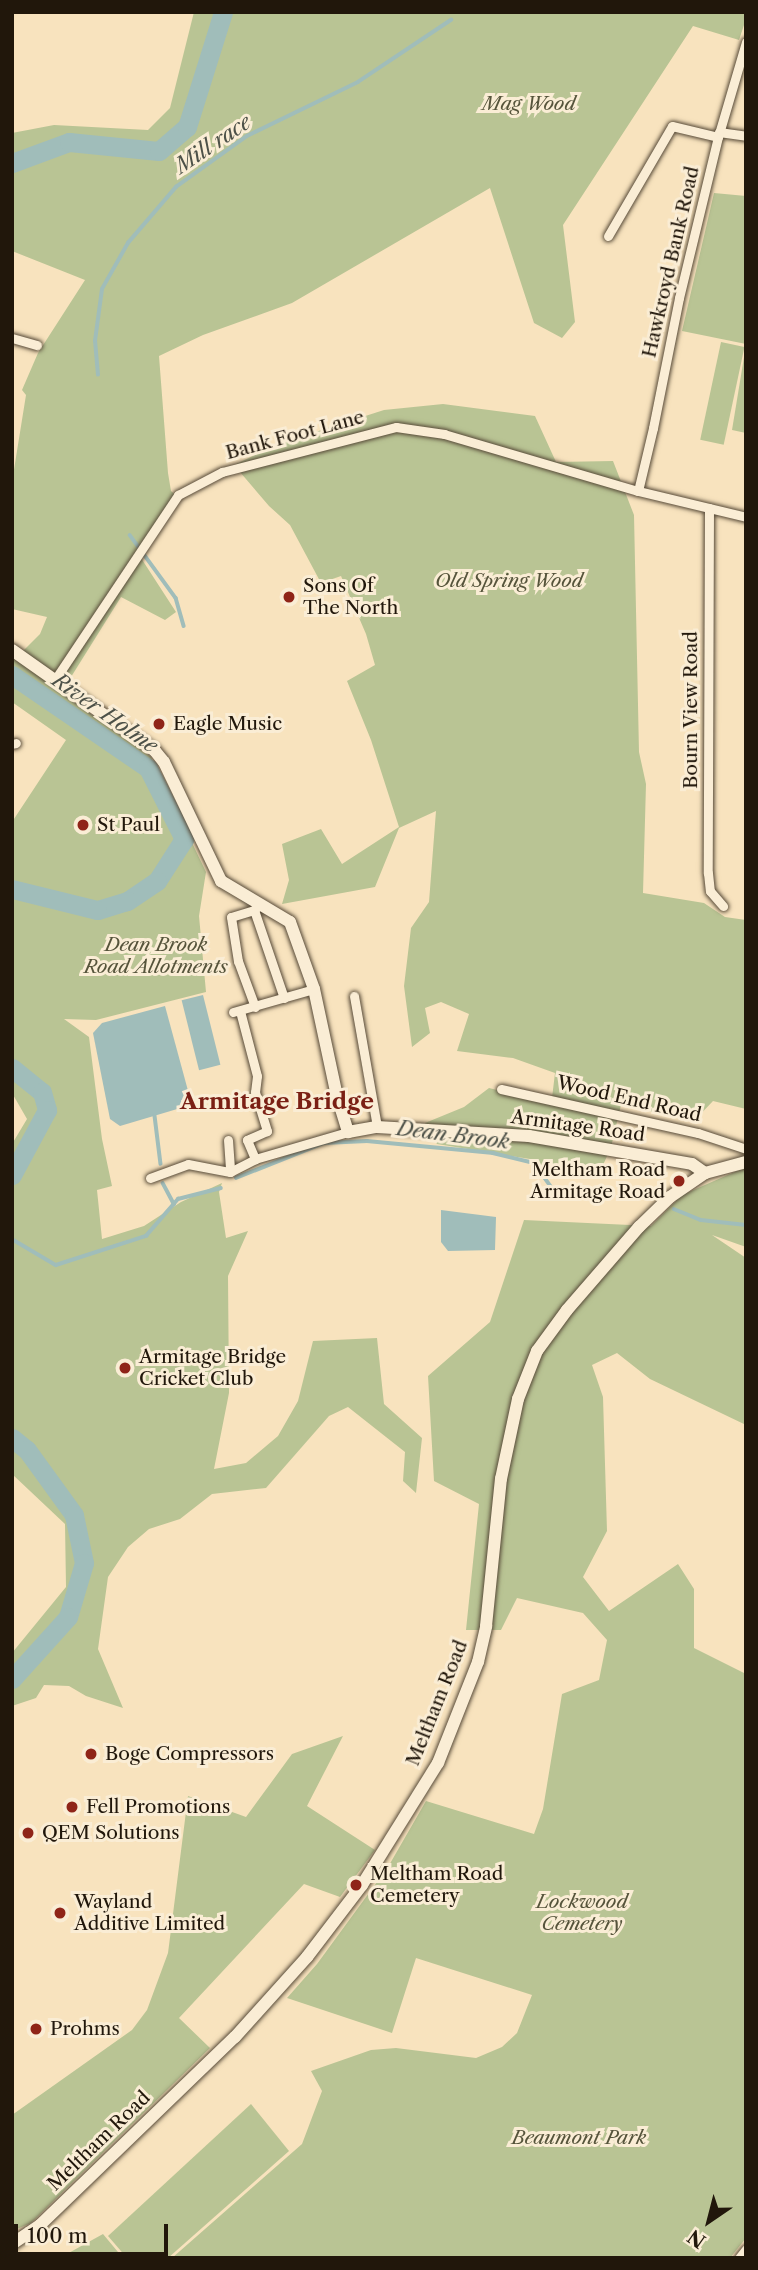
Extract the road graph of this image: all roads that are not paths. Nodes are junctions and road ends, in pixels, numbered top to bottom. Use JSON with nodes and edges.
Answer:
{"nodes":[{"id":1,"x":746,"y":42,"type":"edge"},
{"id":2,"x":718,"y":135,"type":"junction"},
{"id":3,"x":746,"y":136,"type":"edge"},
{"id":4,"x":608,"y":236,"type":"dead end"},
{"id":5,"x":12,"y":338,"type":"edge"},
{"id":6,"x":37,"y":345,"type":"dead end"},
{"id":7,"x":638,"y":491,"type":"junction"},
{"id":8,"x":709,"y":508,"type":"junction"},
{"id":9,"x":746,"y":517,"type":"edge"},
{"id":10,"x":12,"y":650,"type":"edge"},
{"id":11,"x":56,"y":678,"type":"junction"},
{"id":12,"x":257,"y":906,"type":"junction"},
{"id":13,"x":723,"y":906,"type":"dead end"},
{"id":14,"x":314,"y":989,"type":"junction"},
{"id":15,"x":354,"y":996,"type":"dead end"},
{"id":16,"x":284,"y":998,"type":"junction"},
{"id":17,"x":255,"y":1007,"type":"junction"},
{"id":18,"x":502,"y":1089,"type":"dead end"},
{"id":19,"x":377,"y":1127,"type":"junction"},
{"id":20,"x":348,"y":1132,"type":"junction"},
{"id":21,"x":228,"y":1140,"type":"dead end"},
{"id":22,"x":746,"y":1149,"type":"edge"},
{"id":23,"x":256,"y":1159,"type":"junction"},
{"id":24,"x":746,"y":1162,"type":"edge"},
{"id":25,"x":230,"y":1172,"type":"junction"},
{"id":26,"x":705,"y":1174,"type":"junction"},
{"id":27,"x":150,"y":1178,"type":"dead end"},
{"id":28,"x":12,"y":2244,"type":"edge"},
{"id":29,"x":746,"y":2249,"type":"edge"},
{"id":30,"x":739,"y":2258,"type":"edge"}],
"edges":[{"from":1,"to":2,"type":"street","name":"Hawkroyd Bank Road"},
{"from":2,"to":3,"type":"street"},
{"from":2,"to":4,"type":"street"},
{"from":2,"to":7,"type":"street","name":"Hawkroyd Bank Road"},
{"from":5,"to":6,"type":"street"},
{"from":7,"to":8,"type":"street","name":"Bank Foot Lane"},
{"from":7,"to":11,"type":"street","name":"Bank Foot Lane"},
{"from":8,"to":9,"type":"street","name":"Bank Foot Lane"},
{"from":8,"to":13,"type":"street","name":"Bourn View Road"},
{"from":10,"to":11,"type":"main road"},
{"from":11,"to":12,"type":"main road"},
{"from":12,"to":14,"type":"main road"},
{"from":12,"to":16,"type":"street"},
{"from":12,"to":17,"type":"street"},
{"from":14,"to":16,"type":"street"},
{"from":14,"to":20,"type":"main road"},
{"from":15,"to":19,"type":"street"},
{"from":16,"to":17,"type":"street"},
{"from":17,"to":23,"type":"street"},
{"from":18,"to":22,"type":"street","name":"Wood End Road"},
{"from":19,"to":20,"type":"main road","name":"Armitage Road"},
{"from":19,"to":26,"type":"main road","name":"Armitage Road"},
{"from":20,"to":23,"type":"street"},
{"from":21,"to":25,"type":"street"},
{"from":23,"to":25,"type":"street"},
{"from":24,"to":26,"type":"main road","name":"Meltham Road"},
{"from":25,"to":27,"type":"street"},
{"from":26,"to":28,"type":"main road","name":"Meltham Road"},
{"from":29,"to":30,"type":"street"}]}
